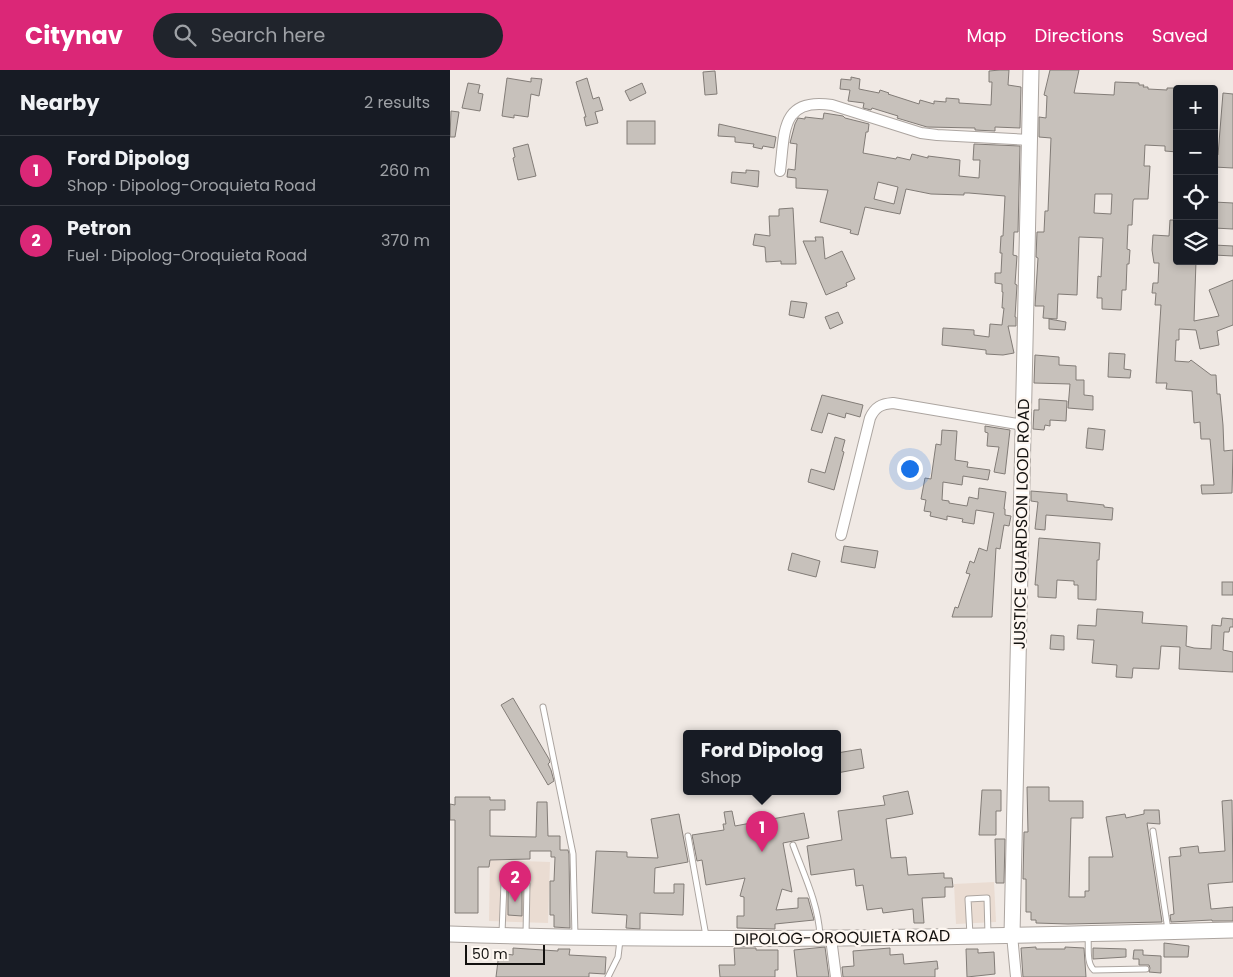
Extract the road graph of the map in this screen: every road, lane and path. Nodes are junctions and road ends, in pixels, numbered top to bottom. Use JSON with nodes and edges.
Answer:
{"nodes":[{"id":1,"x":1031,"y":70,"type":"edge"},
{"id":2,"x":1030,"y":140,"type":"junction"},
{"id":3,"x":780,"y":171,"type":"dead end"},
{"id":4,"x":1023,"y":425,"type":"junction"},
{"id":5,"x":841,"y":535,"type":"dead end"},
{"id":6,"x":543,"y":707,"type":"dead end"},
{"id":7,"x":1153,"y":831,"type":"dead end"},
{"id":8,"x":688,"y":836,"type":"dead end"},
{"id":9,"x":793,"y":846,"type":"dead end"},
{"id":10,"x":1233,"y":930,"type":"edge"},
{"id":11,"x":1168,"y":932,"type":"junction"},
{"id":12,"x":1088,"y":933,"type":"junction"},
{"id":13,"x":450,"y":934,"type":"edge"},
{"id":14,"x":1012,"y":935,"type":"junction"},
{"id":15,"x":502,"y":936,"type":"junction"},
{"id":16,"x":970,"y":936,"type":"junction"},
{"id":17,"x":988,"y":936,"type":"junction"},
{"id":18,"x":526,"y":937,"type":"junction"},
{"id":19,"x":575,"y":938,"type":"junction"},
{"id":20,"x":706,"y":938,"type":"junction"},
{"id":21,"x":826,"y":938,"type":"junction"},
{"id":22,"x":620,"y":939,"type":"junction"},
{"id":23,"x":1146,"y":969,"type":"dead end"},
{"id":24,"x":608,"y":977,"type":"edge"},
{"id":25,"x":836,"y":977,"type":"edge"},
{"id":26,"x":1016,"y":977,"type":"edge"}],
"edges":[{"from":1,"to":2,"type":"main road","name":"JUSTICE GUARDSON LOOD ROAD"},
{"from":2,"to":3,"type":"street"},
{"from":2,"to":4,"type":"main road","name":"JUSTICE GUARDSON LOOD ROAD"},
{"from":4,"to":5,"type":"street"},
{"from":4,"to":14,"type":"main road","name":"JUSTICE GUARDSON LOOD ROAD"},
{"from":6,"to":19,"type":"lane"},
{"from":7,"to":11,"type":"lane"},
{"from":8,"to":20,"type":"lane"},
{"from":9,"to":21,"type":"lane"},
{"from":10,"to":11,"type":"main road","name":"DIPOLOG-OROQUIETA ROAD"},
{"from":11,"to":12,"type":"main road","name":"DIPOLOG-OROQUIETA ROAD"},
{"from":12,"to":14,"type":"main road","name":"DIPOLOG-OROQUIETA ROAD"},
{"from":12,"to":23,"type":"lane"},
{"from":13,"to":15,"type":"main road","name":"DIPOLOG-OROQUIETA ROAD"},
{"from":14,"to":17,"type":"main road","name":"DIPOLOG-OROQUIETA ROAD"},
{"from":14,"to":26,"type":"street","name":"JUSTICE GUARDSON LOOD ROAD"},
{"from":15,"to":18,"type":"main road","name":"DIPOLOG-OROQUIETA ROAD"},
{"from":15,"to":18,"type":"lane"},
{"from":16,"to":17,"type":"main road","name":"DIPOLOG-OROQUIETA ROAD"},
{"from":16,"to":17,"type":"lane"},
{"from":16,"to":21,"type":"main road","name":"DIPOLOG-OROQUIETA ROAD"},
{"from":18,"to":19,"type":"main road","name":"DIPOLOG-OROQUIETA ROAD"},
{"from":19,"to":22,"type":"main road","name":"DIPOLOG-OROQUIETA ROAD"},
{"from":20,"to":21,"type":"main road","name":"DIPOLOG-OROQUIETA ROAD"},
{"from":20,"to":22,"type":"main road","name":"DIPOLOG-OROQUIETA ROAD"},
{"from":21,"to":25,"type":"street"},
{"from":22,"to":24,"type":"lane"}]}
